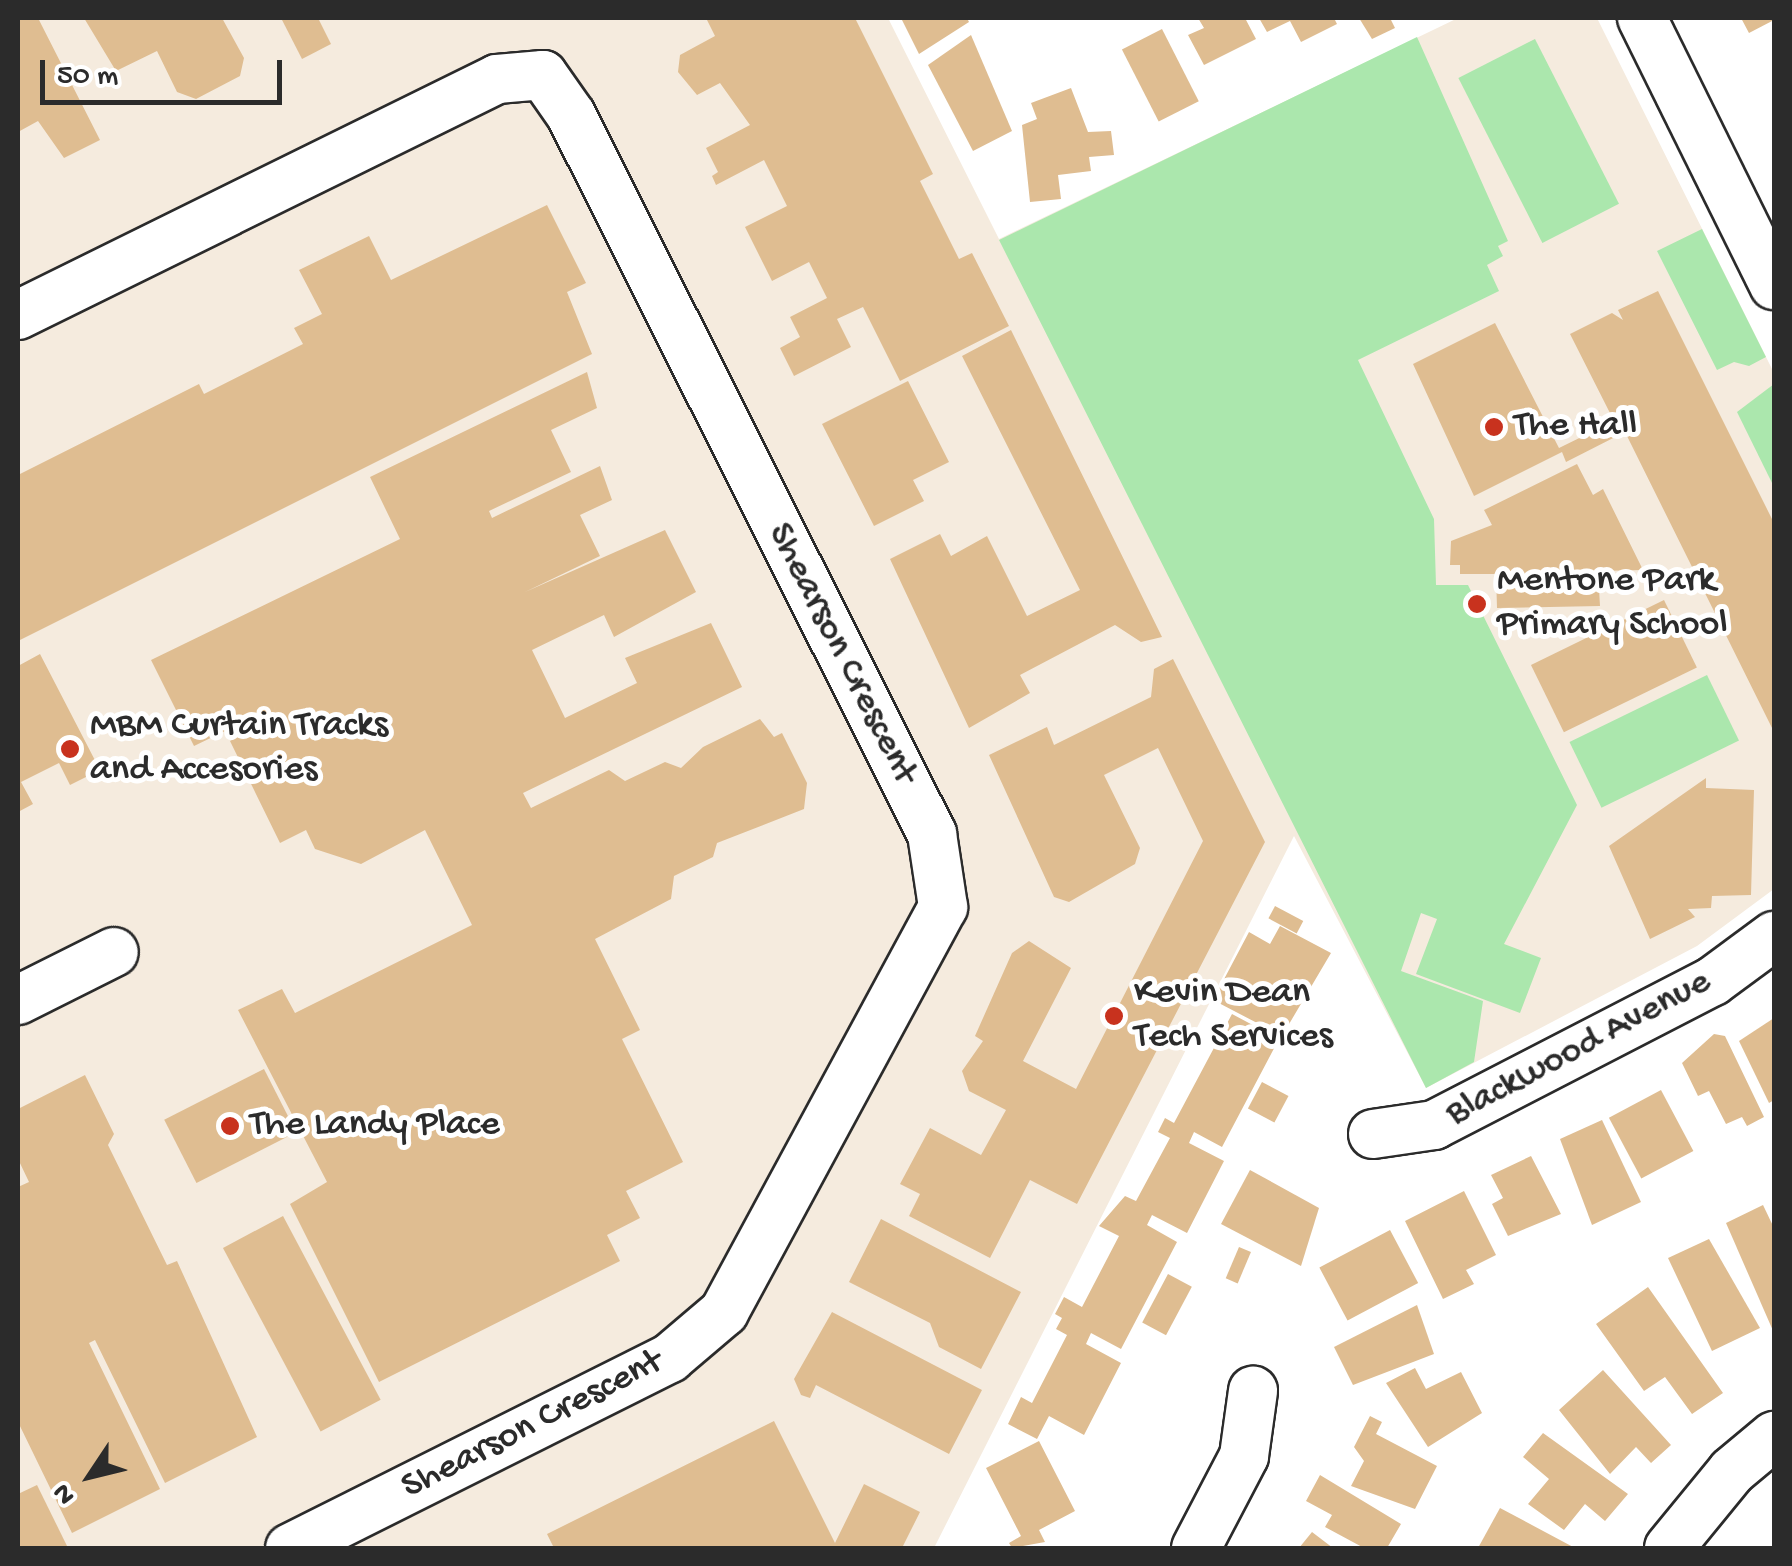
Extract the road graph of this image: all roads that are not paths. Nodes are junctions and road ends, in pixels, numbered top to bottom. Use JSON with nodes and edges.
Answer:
{"nodes":[{"id":1,"x":1642,"y":18,"type":"edge"},
{"id":2,"x":1774,"y":284,"type":"edge"},
{"id":3,"x":18,"y":315,"type":"edge"},
{"id":4,"x":1774,"y":936,"type":"edge"},
{"id":5,"x":114,"y":952,"type":"dead end"},
{"id":6,"x":18,"y":1000,"type":"edge"},
{"id":7,"x":1373,"y":1134,"type":"dead end"},
{"id":8,"x":1253,"y":1391,"type":"dead end"},
{"id":9,"x":1774,"y":1436,"type":"edge"},
{"id":10,"x":290,"y":1548,"type":"edge"},
{"id":11,"x":1196,"y":1548,"type":"edge"},
{"id":12,"x":1669,"y":1548,"type":"edge"}],
"edges":[{"from":1,"to":2,"type":"street"},
{"from":3,"to":10,"type":"street","name":"Shearson Crescent"},
{"from":4,"to":7,"type":"street","name":"Blackwood Avenue"},
{"from":5,"to":6,"type":"street"},
{"from":8,"to":11,"type":"street"},
{"from":9,"to":12,"type":"street"}]}
